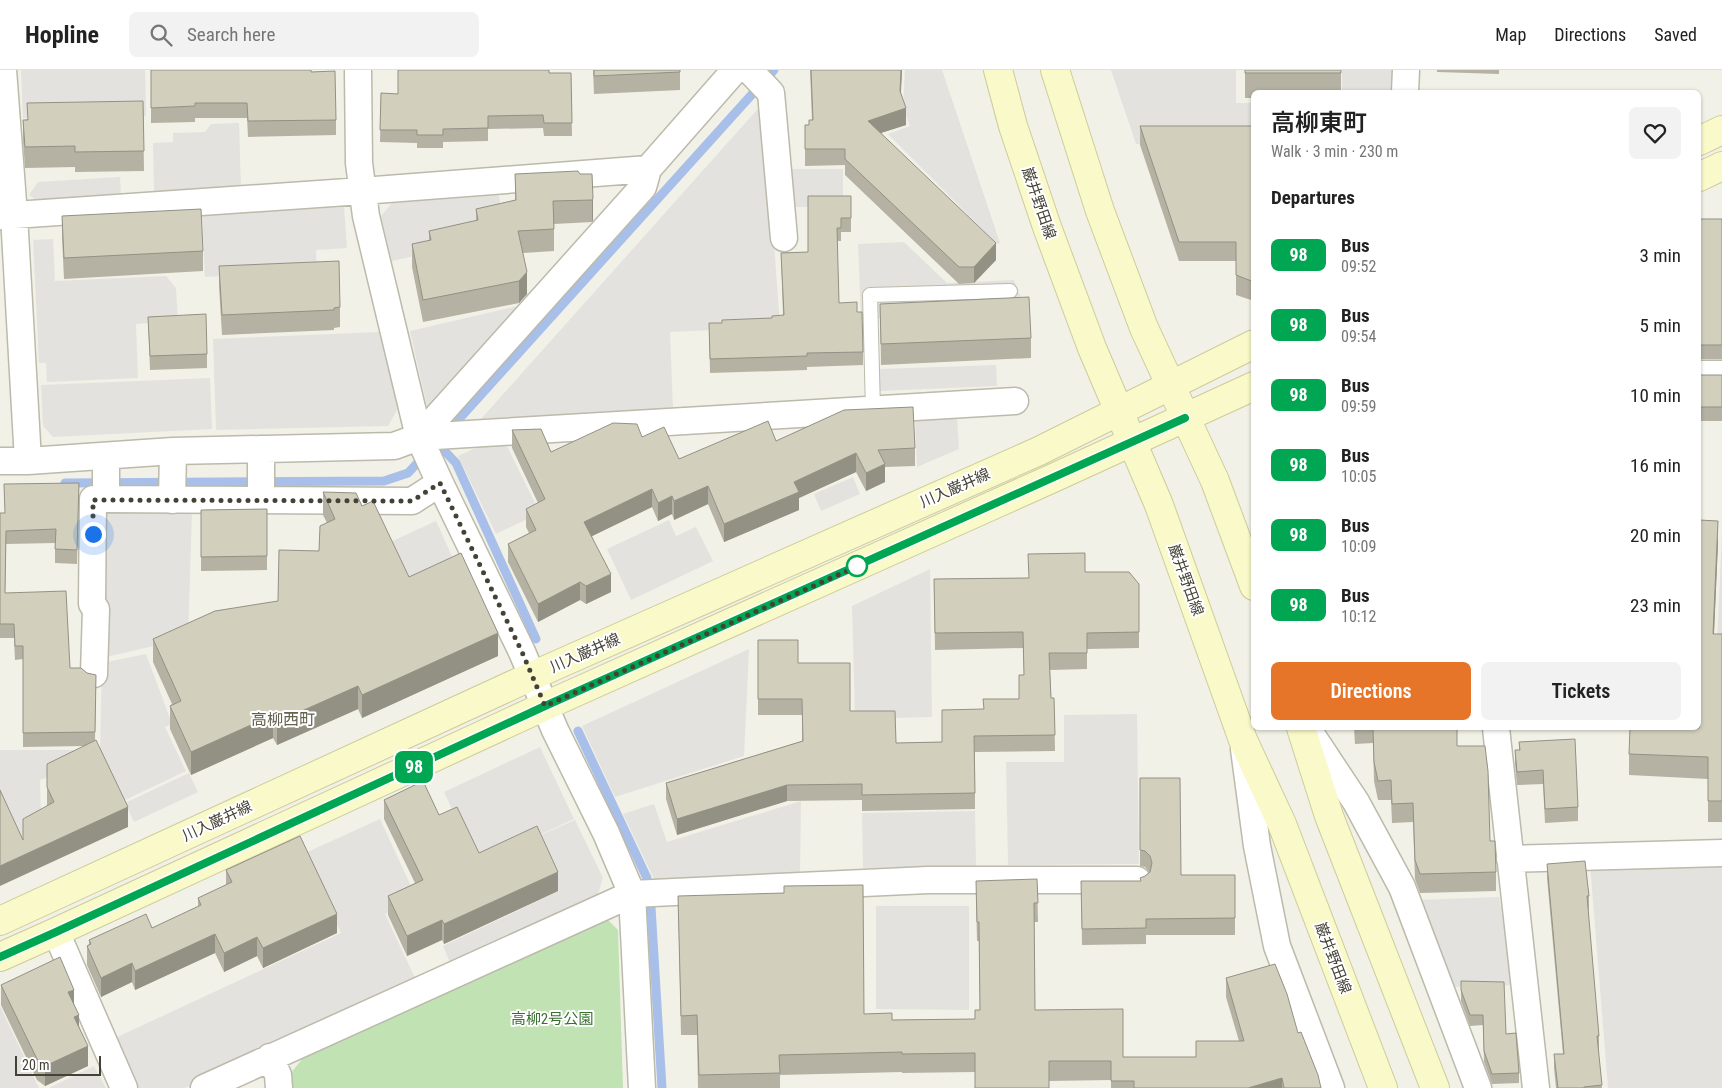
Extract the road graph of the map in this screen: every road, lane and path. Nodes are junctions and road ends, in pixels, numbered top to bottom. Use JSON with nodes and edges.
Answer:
{"nodes":[{"id":1,"x":3,"y":70,"type":"edge"},
{"id":2,"x":358,"y":70,"type":"edge"},
{"id":3,"x":998,"y":70,"type":"edge"},
{"id":4,"x":1055,"y":70,"type":"edge"},
{"id":5,"x":1406,"y":70,"type":"edge"},
{"id":6,"x":746,"y":72,"type":"edge"},
{"id":7,"x":1405,"y":90,"type":"edge"},
{"id":8,"x":1722,"y":130,"type":"edge"},
{"id":9,"x":1701,"y":139,"type":"edge"},
{"id":10,"x":1722,"y":166,"type":"edge"},
{"id":11,"x":648,"y":168,"type":"junction"},
{"id":12,"x":1701,"y":176,"type":"edge"},
{"id":13,"x":362,"y":191,"type":"junction"},
{"id":14,"x":7,"y":215,"type":"edge"},
{"id":15,"x":784,"y":238,"type":"dead end"},
{"id":16,"x":1010,"y":291,"type":"dead end"},
{"id":17,"x":1251,"y":345,"type":"edge"},
{"id":18,"x":1701,"y":374,"type":"edge"},
{"id":19,"x":1722,"y":374,"type":"edge"},
{"id":20,"x":1170,"y":385,"type":"junction"},
{"id":21,"x":1251,"y":387,"type":"edge"},
{"id":22,"x":1015,"y":401,"type":"dead end"},
{"id":23,"x":873,"y":410,"type":"junction"},
{"id":24,"x":1119,"y":411,"type":"junction"},
{"id":25,"x":1185,"y":418,"type":"junction"},
{"id":26,"x":425,"y":439,"type":"junction"},
{"id":27,"x":1132,"y":442,"type":"junction"},
{"id":28,"x":261,"y":459,"type":"junction"},
{"id":29,"x":0,"y":461,"type":"edge"},
{"id":30,"x":28,"y":461,"type":"junction"},
{"id":31,"x":173,"y":477,"type":"junction"},
{"id":32,"x":437,"y":478,"type":"junction"},
{"id":33,"x":106,"y":479,"type":"junction"},
{"id":34,"x":261,"y":498,"type":"junction"},
{"id":35,"x":1251,"y":578,"type":"edge"},
{"id":36,"x":94,"y":674,"type":"edge"},
{"id":37,"x":532,"y":676,"type":"junction"},
{"id":38,"x":545,"y":706,"type":"junction"},
{"id":39,"x":1302,"y":730,"type":"edge"},
{"id":40,"x":1308,"y":730,"type":"edge"},
{"id":41,"x":1496,"y":730,"type":"edge"},
{"id":42,"x":1243,"y":740,"type":"junction"},
{"id":43,"x":1722,"y":853,"type":"edge"},
{"id":44,"x":1510,"y":859,"type":"junction"},
{"id":45,"x":1137,"y":880,"type":"edge"},
{"id":46,"x":632,"y":894,"type":"junction"},
{"id":47,"x":0,"y":921,"type":"edge"},
{"id":48,"x":56,"y":932,"type":"junction"},
{"id":49,"x":0,"y":957,"type":"edge"},
{"id":50,"x":270,"y":1057,"type":"junction"},
{"id":51,"x":124,"y":1088,"type":"edge"},
{"id":52,"x":204,"y":1088,"type":"edge"},
{"id":53,"x":279,"y":1088,"type":"edge"},
{"id":54,"x":642,"y":1088,"type":"edge"},
{"id":55,"x":1331,"y":1088,"type":"edge"},
{"id":56,"x":1383,"y":1088,"type":"edge"},
{"id":57,"x":1436,"y":1088,"type":"edge"},
{"id":58,"x":1478,"y":1088,"type":"edge"},
{"id":59,"x":1536,"y":1088,"type":"edge"}],
"edges":[{"from":1,"to":14,"type":"street"},
{"from":2,"to":13,"type":"street"},
{"from":3,"to":24,"type":"main road","name":"巌井野田線"},
{"from":4,"to":20,"type":"main road"},
{"from":5,"to":7,"type":"street"},
{"from":6,"to":11,"type":"street"},
{"from":6,"to":15,"type":"street"},
{"from":8,"to":9,"type":"main road"},
{"from":10,"to":12,"type":"main road"},
{"from":11,"to":13,"type":"street"},
{"from":11,"to":26,"type":"street"},
{"from":13,"to":14,"type":"street"},
{"from":13,"to":26,"type":"street"},
{"from":14,"to":30,"type":"street"},
{"from":16,"to":23,"type":"lane"},
{"from":17,"to":20,"type":"main road","name":"川入巌井線"},
{"from":18,"to":19,"type":"street"},
{"from":20,"to":24,"type":"main road","name":"川入巌井線"},
{"from":20,"to":25,"type":"main road"},
{"from":21,"to":25,"type":"main road","name":"川入巌井線"},
{"from":22,"to":23,"type":"street"},
{"from":23,"to":26,"type":"street"},
{"from":24,"to":27,"type":"main road","name":"巌井野田線"},
{"from":24,"to":37,"type":"main road","name":"川入巌井線"},
{"from":25,"to":27,"type":"main road","name":"川入巌井線"},
{"from":25,"to":35,"type":"main road"},
{"from":26,"to":28,"type":"street"},
{"from":26,"to":32,"type":"street"},
{"from":27,"to":38,"type":"main road","name":"川入巌井線"},
{"from":27,"to":42,"type":"main road","name":"巌井野田線"},
{"from":28,"to":31,"type":"street"},
{"from":28,"to":34,"type":"street"},
{"from":29,"to":30,"type":"street"},
{"from":30,"to":33,"type":"street"},
{"from":31,"to":33,"type":"street"},
{"from":31,"to":33,"type":"street"},
{"from":31,"to":34,"type":"street"},
{"from":32,"to":34,"type":"street"},
{"from":32,"to":37,"type":"street"},
{"from":33,"to":36,"type":"street"},
{"from":37,"to":38,"type":"street"},
{"from":37,"to":47,"type":"main road","name":"川入巌井線"},
{"from":38,"to":46,"type":"street"},
{"from":38,"to":48,"type":"main road","name":"川入巌井線"},
{"from":39,"to":57,"type":"main road"},
{"from":40,"to":58,"type":"street"},
{"from":41,"to":44,"type":"street"},
{"from":42,"to":55,"type":"street"},
{"from":42,"to":56,"type":"main road","name":"巌井野田線"},
{"from":43,"to":44,"type":"street"},
{"from":44,"to":59,"type":"street"},
{"from":45,"to":46,"type":"street"},
{"from":46,"to":50,"type":"street"},
{"from":46,"to":54,"type":"street"},
{"from":48,"to":49,"type":"main road","name":"川入巌井線"},
{"from":48,"to":51,"type":"street"},
{"from":50,"to":52,"type":"street"},
{"from":50,"to":53,"type":"street"}]}
